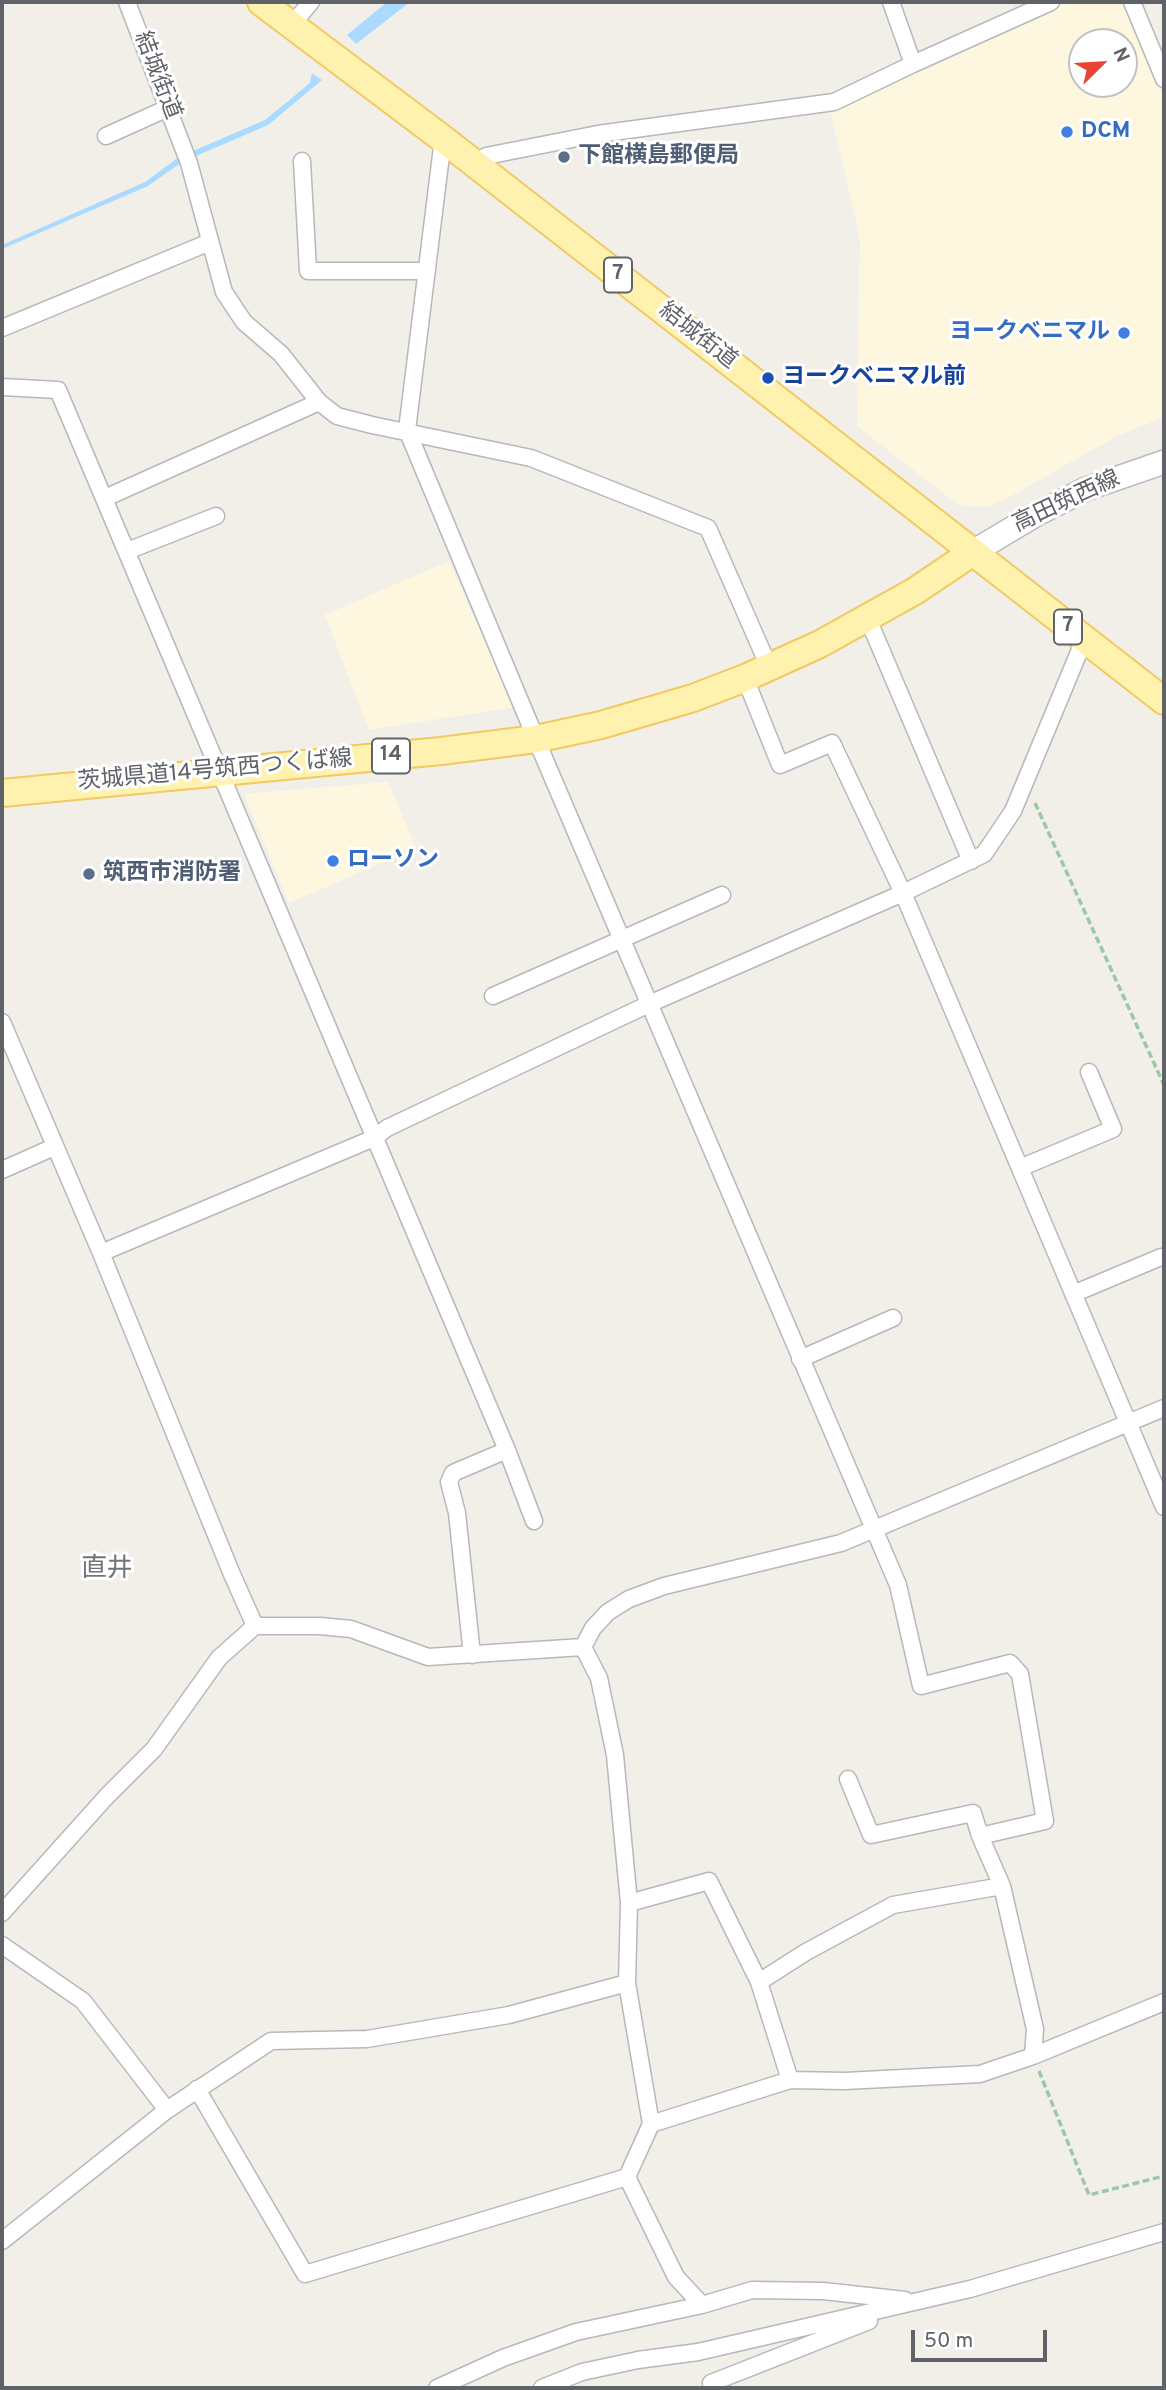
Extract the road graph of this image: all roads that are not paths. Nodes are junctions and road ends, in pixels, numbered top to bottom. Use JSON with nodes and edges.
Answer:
{"nodes":[{"id":1,"x":127,"y":2,"type":"edge"},
{"id":2,"x":261,"y":2,"type":"edge"},
{"id":3,"x":311,"y":2,"type":"edge"},
{"id":4,"x":891,"y":2,"type":"edge"},
{"id":5,"x":1051,"y":2,"type":"edge"},
{"id":6,"x":1132,"y":2,"type":"edge"},
{"id":7,"x":291,"y":26,"type":"junction"},
{"id":8,"x":913,"y":64,"type":"junction"},
{"id":9,"x":1164,"y":79,"type":"edge"},
{"id":10,"x":168,"y":108,"type":"junction"},
{"id":11,"x":106,"y":136,"type":"dead end"},
{"id":12,"x":443,"y":139,"type":"junction"},
{"id":13,"x":302,"y":161,"type":"dead end"},
{"id":14,"x":477,"y":166,"type":"junction"},
{"id":15,"x":210,"y":242,"type":"junction"},
{"id":16,"x":427,"y":271,"type":"junction"},
{"id":17,"x":2,"y":328,"type":"edge"},
{"id":18,"x":2,"y":387,"type":"edge"},
{"id":19,"x":319,"y":402,"type":"junction"},
{"id":20,"x":407,"y":430,"type":"junction"},
{"id":21,"x":1164,"y":462,"type":"edge"},
{"id":22,"x":105,"y":498,"type":"junction"},
{"id":23,"x":216,"y":516,"type":"dead end"},
{"id":24,"x":127,"y":551,"type":"junction"},
{"id":25,"x":973,"y":552,"type":"junction"},
{"id":26,"x":869,"y":619,"type":"junction"},
{"id":27,"x":1084,"y":640,"type":"junction"},
{"id":28,"x":769,"y":667,"type":"junction"},
{"id":29,"x":745,"y":678,"type":"junction"},
{"id":30,"x":1164,"y":701,"type":"edge"},
{"id":31,"x":536,"y":739,"type":"junction"},
{"id":32,"x":220,"y":771,"type":"junction"},
{"id":33,"x":2,"y":793,"type":"edge"},
{"id":34,"x":971,"y":861,"type":"junction"},
{"id":35,"x":903,"y":893,"type":"junction"},
{"id":36,"x":722,"y":895,"type":"dead end"},
{"id":37,"x":621,"y":939,"type":"junction"},
{"id":38,"x":493,"y":996,"type":"dead end"},
{"id":39,"x":649,"y":1004,"type":"junction"},
{"id":40,"x":2,"y":1022,"type":"edge"},
{"id":41,"x":1089,"y":1072,"type":"dead end"},
{"id":42,"x":374,"y":1138,"type":"junction"},
{"id":43,"x":54,"y":1147,"type":"junction"},
{"id":44,"x":1020,"y":1168,"type":"junction"},
{"id":45,"x":2,"y":1170,"type":"edge"},
{"id":46,"x":101,"y":1253,"type":"junction"},
{"id":47,"x":1161,"y":1256,"type":"dead end"},
{"id":48,"x":1073,"y":1294,"type":"junction"},
{"id":49,"x":893,"y":1318,"type":"dead end"},
{"id":50,"x":800,"y":1359,"type":"junction"},
{"id":51,"x":1164,"y":1408,"type":"edge"},
{"id":52,"x":1128,"y":1423,"type":"junction"},
{"id":53,"x":507,"y":1450,"type":"junction"},
{"id":54,"x":1164,"y":1507,"type":"edge"},
{"id":55,"x":534,"y":1521,"type":"dead end"},
{"id":56,"x":873,"y":1531,"type":"junction"},
{"id":57,"x":255,"y":1626,"type":"junction"},
{"id":58,"x":583,"y":1647,"type":"junction"},
{"id":59,"x":472,"y":1655,"type":"junction"},
{"id":60,"x":848,"y":1779,"type":"dead end"},
{"id":61,"x":979,"y":1836,"type":"junction"},
{"id":62,"x":1002,"y":1886,"type":"junction"},
{"id":63,"x":629,"y":1903,"type":"junction"},
{"id":64,"x":2,"y":1913,"type":"edge"},
{"id":65,"x":2,"y":1945,"type":"edge"},
{"id":66,"x":759,"y":1982,"type":"junction"},
{"id":67,"x":626,"y":1983,"type":"junction"},
{"id":68,"x":1164,"y":2002,"type":"edge"},
{"id":69,"x":1033,"y":2056,"type":"junction"},
{"id":70,"x":790,"y":2080,"type":"junction"},
{"id":71,"x":197,"y":2089,"type":"junction"},
{"id":72,"x":167,"y":2110,"type":"junction"},
{"id":73,"x":651,"y":2124,"type":"junction"},
{"id":74,"x":627,"y":2177,"type":"junction"},
{"id":75,"x":1164,"y":2232,"type":"edge"},
{"id":76,"x":2,"y":2241,"type":"edge"},
{"id":77,"x":920,"y":2301,"type":"junction"},
{"id":78,"x":702,"y":2305,"type":"junction"},
{"id":79,"x":437,"y":2388,"type":"edge"},
{"id":80,"x":542,"y":2388,"type":"edge"},
{"id":81,"x":712,"y":2388,"type":"edge"}],
"edges":[{"from":1,"to":10,"type":"street","name":"結城街道"},
{"from":2,"to":7,"type":"main road","name":"結城街道","number":"7"},
{"from":3,"to":7,"type":"street"},
{"from":4,"to":8,"type":"street"},
{"from":5,"to":8,"type":"street"},
{"from":6,"to":9,"type":"street"},
{"from":7,"to":12,"type":"main road","name":"結城街道","number":"7"},
{"from":8,"to":14,"type":"street"},
{"from":10,"to":11,"type":"street"},
{"from":10,"to":15,"type":"street","name":"結城街道"},
{"from":12,"to":14,"type":"main road","name":"結城街道","number":"7"},
{"from":12,"to":16,"type":"street"},
{"from":13,"to":16,"type":"street"},
{"from":14,"to":25,"type":"main road","name":"結城街道","number":"7"},
{"from":15,"to":17,"type":"street"},
{"from":15,"to":19,"type":"street","name":"結城街道"},
{"from":16,"to":20,"type":"street"},
{"from":18,"to":22,"type":"street"},
{"from":19,"to":20,"type":"street"},
{"from":19,"to":22,"type":"street"},
{"from":20,"to":28,"type":"street"},
{"from":20,"to":31,"type":"street"},
{"from":21,"to":25,"type":"main road","name":"高田筑西線"},
{"from":22,"to":24,"type":"street"},
{"from":23,"to":24,"type":"street"},
{"from":24,"to":32,"type":"street"},
{"from":25,"to":26,"type":"main road","name":"茨城県道14号筑西つくば線","number":"14"},
{"from":25,"to":27,"type":"main road","name":"結城街道","number":"7"},
{"from":26,"to":28,"type":"main road","name":"茨城県道14号筑西つくば線","number":"14"},
{"from":26,"to":34,"type":"street"},
{"from":27,"to":30,"type":"main road","name":"結城街道","number":"7"},
{"from":27,"to":34,"type":"street"},
{"from":28,"to":29,"type":"main road","name":"茨城県道14号筑西つくば線","number":"14"},
{"from":29,"to":31,"type":"main road","name":"茨城県道14号筑西つくば線","number":"14"},
{"from":29,"to":35,"type":"street"},
{"from":31,"to":32,"type":"main road","name":"茨城県道14号筑西つくば線","number":"14"},
{"from":31,"to":37,"type":"street"},
{"from":32,"to":33,"type":"main road","name":"茨城県道14号筑西つくば線","number":"14"},
{"from":32,"to":42,"type":"street"},
{"from":34,"to":35,"type":"street"},
{"from":35,"to":39,"type":"street"},
{"from":35,"to":44,"type":"street"},
{"from":36,"to":37,"type":"street"},
{"from":37,"to":38,"type":"street"},
{"from":37,"to":39,"type":"street"},
{"from":39,"to":42,"type":"street"},
{"from":39,"to":50,"type":"street"},
{"from":40,"to":43,"type":"street"},
{"from":41,"to":44,"type":"street"},
{"from":42,"to":46,"type":"street"},
{"from":42,"to":53,"type":"street"},
{"from":43,"to":45,"type":"street"},
{"from":43,"to":46,"type":"street"},
{"from":44,"to":48,"type":"street"},
{"from":46,"to":57,"type":"street"},
{"from":47,"to":48,"type":"street"},
{"from":48,"to":52,"type":"street"},
{"from":49,"to":50,"type":"street"},
{"from":50,"to":56,"type":"street"},
{"from":51,"to":52,"type":"street"},
{"from":52,"to":54,"type":"street"},
{"from":52,"to":56,"type":"street"},
{"from":53,"to":55,"type":"street"},
{"from":53,"to":59,"type":"street"},
{"from":56,"to":58,"type":"street"},
{"from":56,"to":61,"type":"street"},
{"from":57,"to":59,"type":"street"},
{"from":57,"to":64,"type":"street"},
{"from":58,"to":59,"type":"street"},
{"from":58,"to":63,"type":"street"},
{"from":60,"to":61,"type":"street"},
{"from":61,"to":62,"type":"street"},
{"from":62,"to":66,"type":"street"},
{"from":62,"to":69,"type":"street"},
{"from":63,"to":66,"type":"street"},
{"from":63,"to":67,"type":"street"},
{"from":65,"to":72,"type":"street"},
{"from":66,"to":70,"type":"street"},
{"from":67,"to":71,"type":"street"},
{"from":67,"to":73,"type":"street"},
{"from":68,"to":69,"type":"street"},
{"from":69,"to":70,"type":"street"},
{"from":70,"to":73,"type":"street"},
{"from":71,"to":72,"type":"street"},
{"from":71,"to":74,"type":"street"},
{"from":72,"to":76,"type":"street"},
{"from":73,"to":74,"type":"street"},
{"from":74,"to":78,"type":"street"},
{"from":75,"to":77,"type":"street"},
{"from":77,"to":78,"type":"street"},
{"from":77,"to":80,"type":"street"},
{"from":77,"to":81,"type":"street"},
{"from":78,"to":79,"type":"street"}]}
